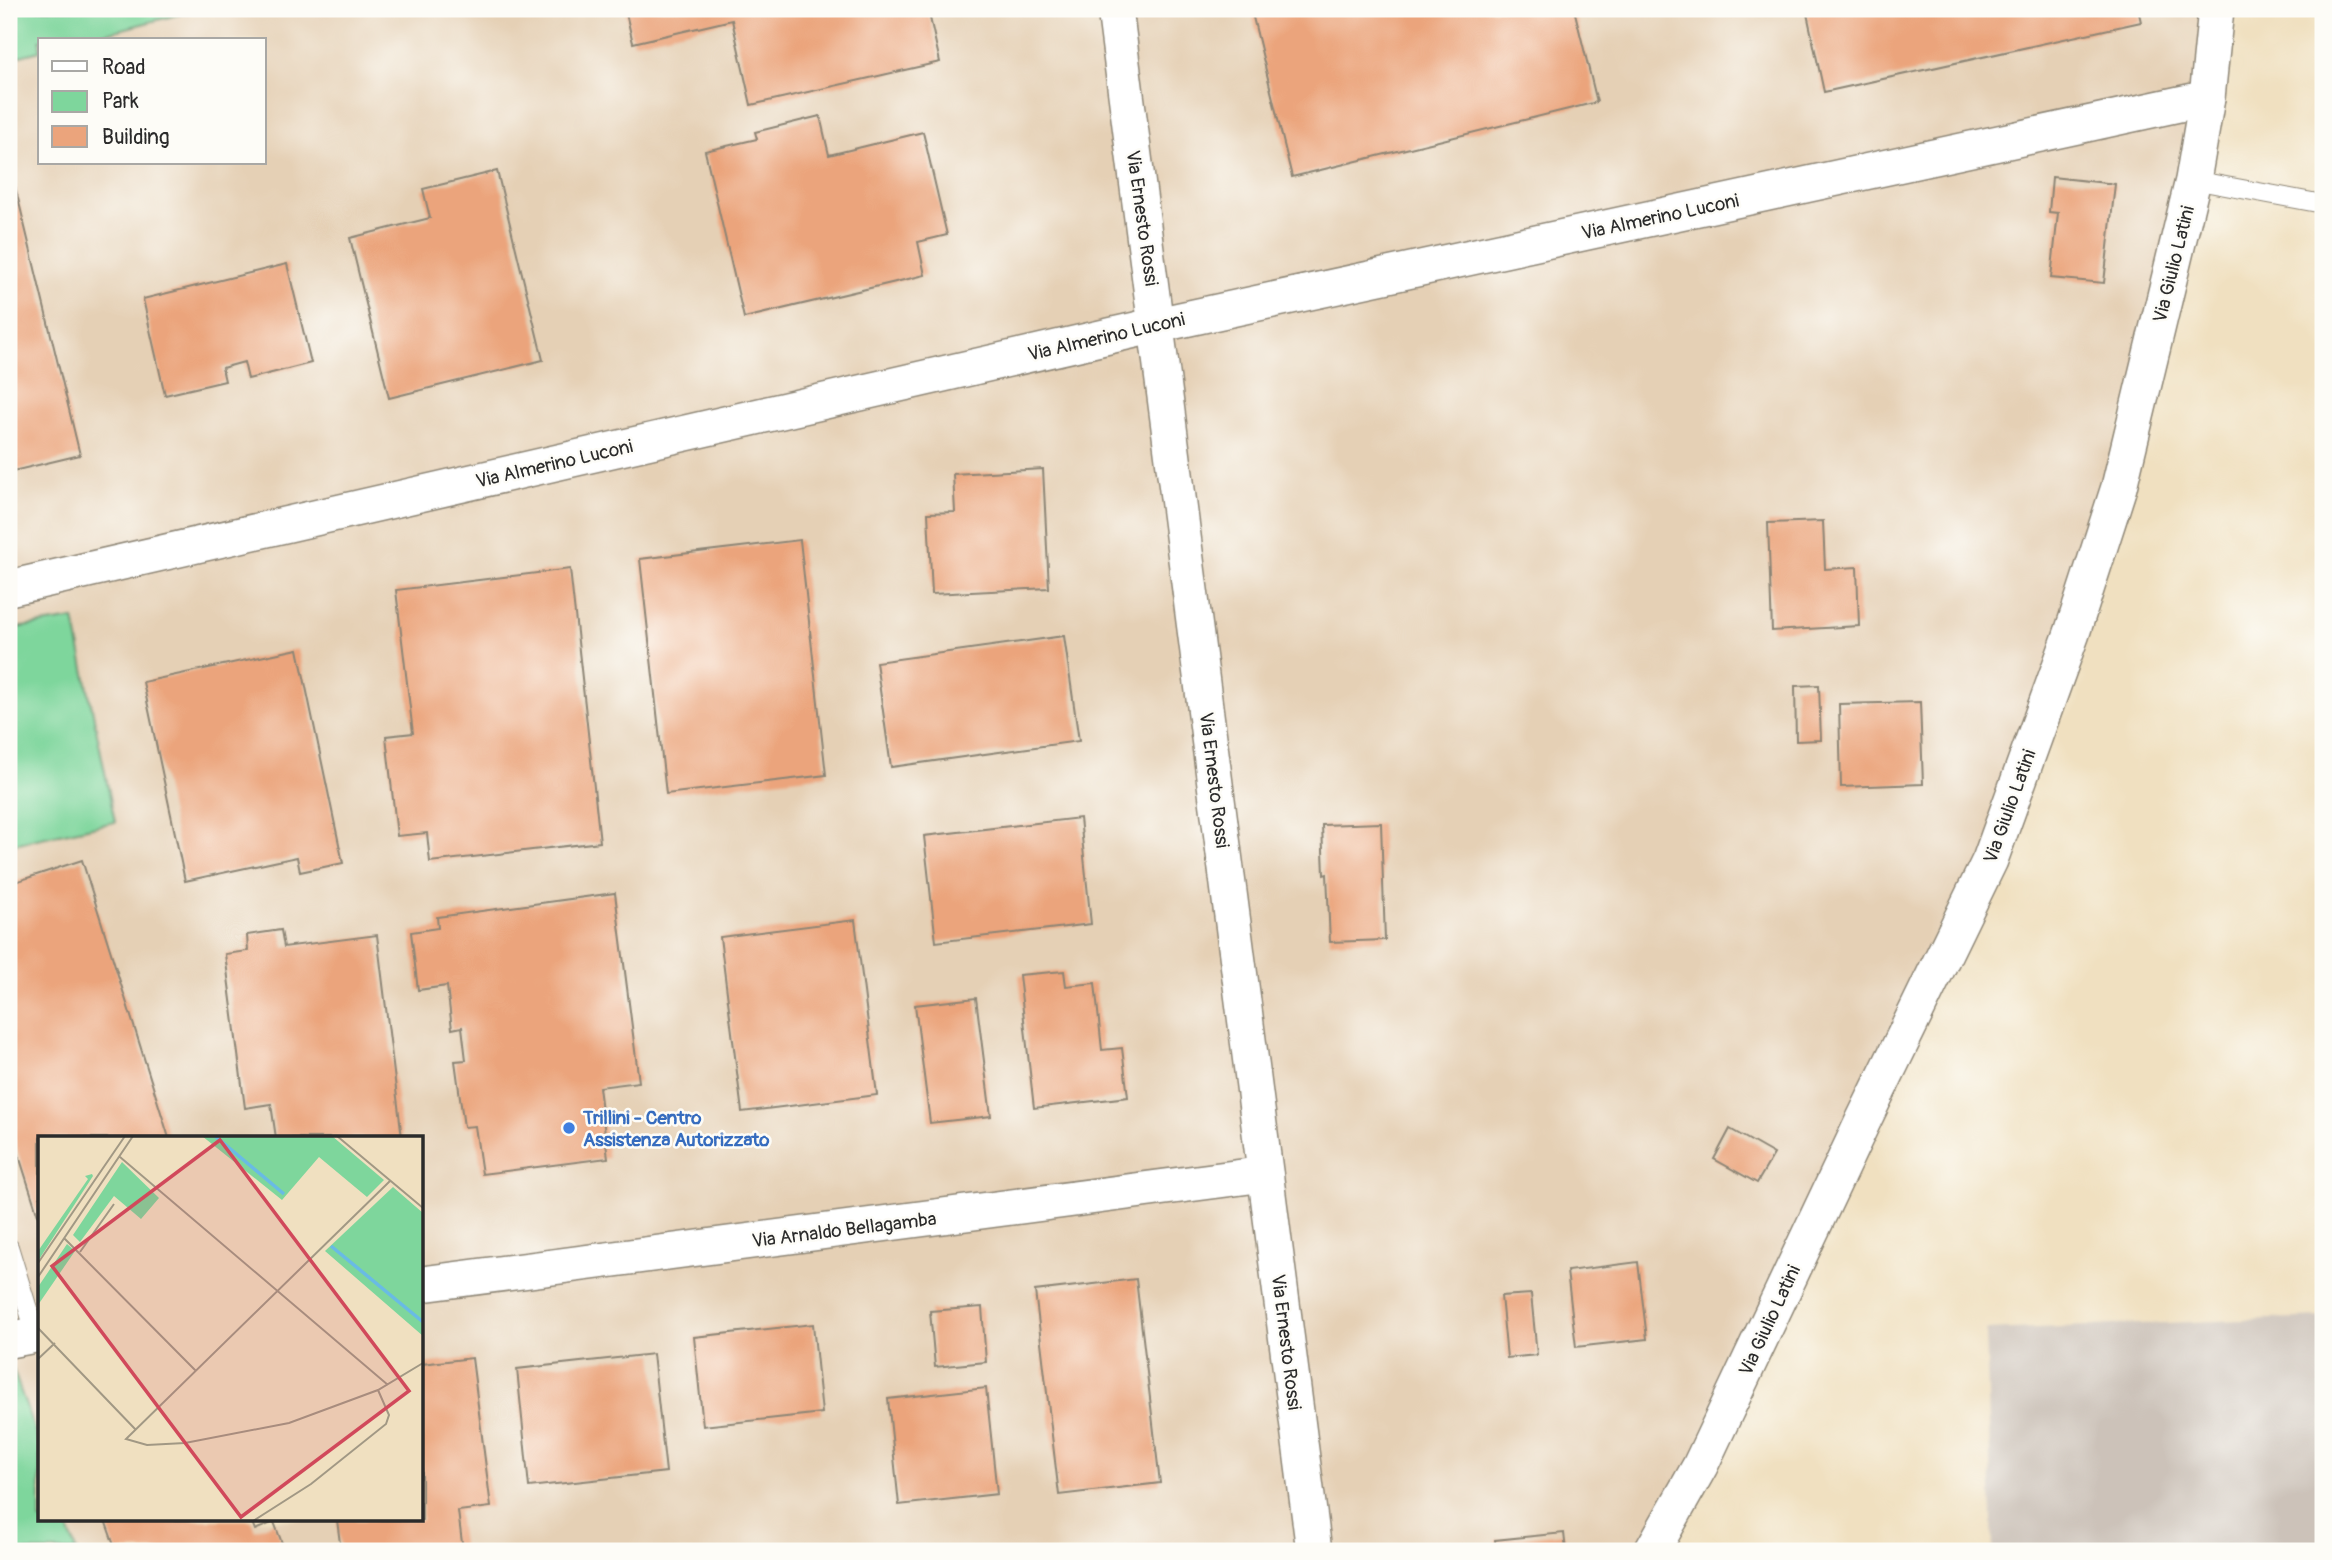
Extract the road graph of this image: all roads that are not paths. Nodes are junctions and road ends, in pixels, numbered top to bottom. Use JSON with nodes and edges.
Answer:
{"nodes":[{"id":1,"x":1115,"y":9,"type":"edge"},
{"id":2,"x":2216,"y":9,"type":"edge"},
{"id":3,"x":2207,"y":98,"type":"junction"},
{"id":4,"x":2193,"y":180,"type":"junction"},
{"id":5,"x":2323,"y":204,"type":"edge"},
{"id":6,"x":1157,"y":324,"type":"junction"},
{"id":7,"x":9,"y":588,"type":"edge"},
{"id":8,"x":1265,"y":1174,"type":"junction"},
{"id":9,"x":9,"y":1247,"type":"edge"},
{"id":10,"x":424,"y":1284,"type":"edge"},
{"id":11,"x":28,"y":1336,"type":"edge"},
{"id":12,"x":1314,"y":1551,"type":"edge"},
{"id":13,"x":1652,"y":1551,"type":"edge"}],
"edges":[{"from":1,"to":6,"type":"street","name":"Via Ernesto Rossi"},
{"from":2,"to":3,"type":"street","name":"Via Giulio Latini"},
{"from":3,"to":4,"type":"street","name":"Via Giulio Latini"},
{"from":3,"to":6,"type":"street","name":"Via Almerino Luconi"},
{"from":4,"to":5,"type":"lane"},
{"from":4,"to":13,"type":"street","name":"Via Giulio Latini"},
{"from":6,"to":7,"type":"street","name":"Via Almerino Luconi"},
{"from":6,"to":8,"type":"street","name":"Via Ernesto Rossi"},
{"from":8,"to":10,"type":"street","name":"Via Arnaldo Bellagamba"},
{"from":8,"to":12,"type":"street","name":"Via Ernesto Rossi"},
{"from":9,"to":11,"type":"lane"}]}
